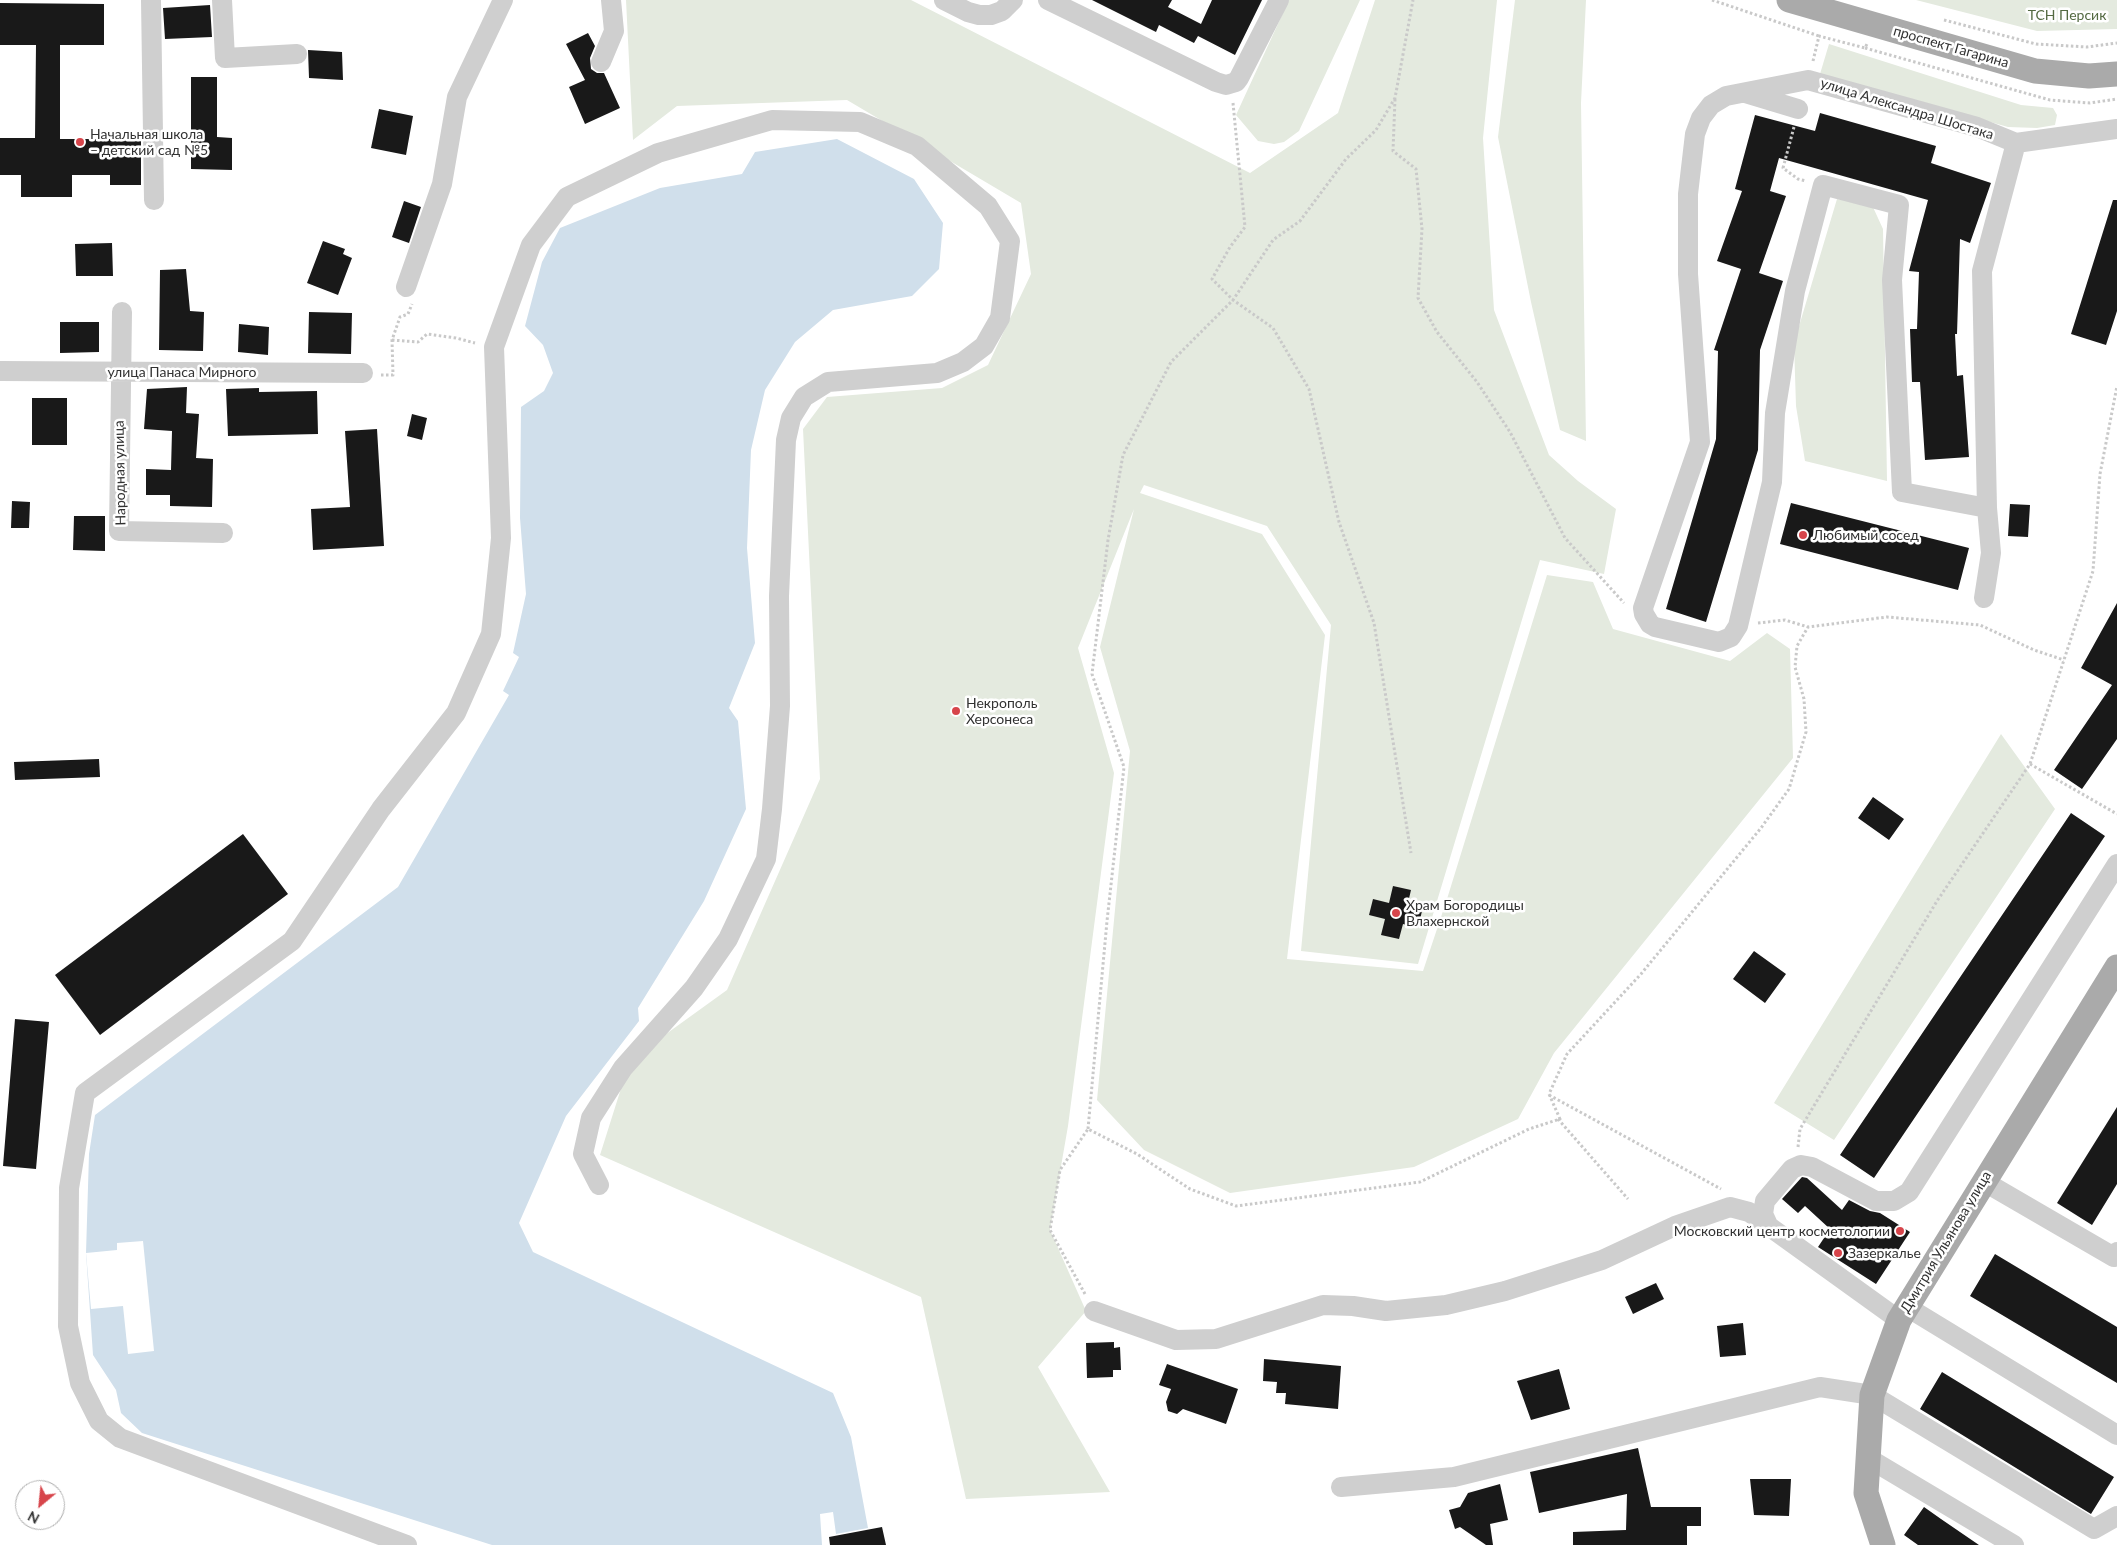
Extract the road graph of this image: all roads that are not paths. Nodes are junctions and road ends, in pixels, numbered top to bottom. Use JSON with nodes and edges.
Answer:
{"nodes":[{"id":1,"x":151,"y":0,"type":"edge"},
{"id":2,"x":222,"y":0,"type":"edge"},
{"id":3,"x":503,"y":0,"type":"edge"},
{"id":4,"x":610,"y":0,"type":"edge"},
{"id":5,"x":944,"y":0,"type":"edge"},
{"id":6,"x":1014,"y":0,"type":"edge"},
{"id":7,"x":1048,"y":0,"type":"edge"},
{"id":8,"x":1280,"y":0,"type":"edge"},
{"id":9,"x":1789,"y":0,"type":"edge"},
{"id":10,"x":297,"y":54,"type":"dead end"},
{"id":11,"x":602,"y":62,"type":"dead end"},
{"id":12,"x":2117,"y":74,"type":"edge"},
{"id":13,"x":1743,"y":92,"type":"junction"},
{"id":14,"x":1798,"y":109,"type":"road end"},
{"id":15,"x":2117,"y":129,"type":"edge"},
{"id":16,"x":2016,"y":144,"type":"junction"},
{"id":17,"x":154,"y":200,"type":"dead end"},
{"id":18,"x":406,"y":287,"type":"road end"},
{"id":19,"x":122,"y":312,"type":"dead end"},
{"id":20,"x":0,"y":371,"type":"edge"},
{"id":21,"x":120,"y":372,"type":"junction"},
{"id":22,"x":363,"y":373,"type":"road end"},
{"id":23,"x":1987,"y":508,"type":"junction"},
{"id":24,"x":223,"y":534,"type":"dead end"},
{"id":25,"x":1984,"y":598,"type":"dead end"},
{"id":26,"x":2117,"y":864,"type":"edge"},
{"id":27,"x":2117,"y":967,"type":"edge"},
{"id":28,"x":1983,"y":1181,"type":"junction"},
{"id":29,"x":599,"y":1185,"type":"dead end"},
{"id":30,"x":1768,"y":1225,"type":"junction"},
{"id":31,"x":2117,"y":1252,"type":"edge"},
{"id":32,"x":1094,"y":1311,"type":"road end"},
{"id":33,"x":1903,"y":1313,"type":"junction"},
{"id":34,"x":1872,"y":1395,"type":"junction"},
{"id":35,"x":2117,"y":1435,"type":"edge"},
{"id":36,"x":1868,"y":1458,"type":"junction"},
{"id":37,"x":1342,"y":1487,"type":"dead end"},
{"id":38,"x":2117,"y":1516,"type":"edge"},
{"id":39,"x":407,"y":1545,"type":"edge"},
{"id":40,"x":1883,"y":1545,"type":"edge"},
{"id":41,"x":2014,"y":1545,"type":"edge"}],
"edges":[{"from":1,"to":17,"type":"street"},
{"from":2,"to":10,"type":"street"},
{"from":3,"to":18,"type":"street"},
{"from":4,"to":11,"type":"street"},
{"from":5,"to":6,"type":"street"},
{"from":7,"to":8,"type":"street"},
{"from":9,"to":12,"type":"main road","name":"проспект Гагарина"},
{"from":13,"to":14,"type":"street"},
{"from":13,"to":16,"type":"street","name":"улица Александра Шостака"},
{"from":13,"to":23,"type":"street","name":"улица Александра Шостака"},
{"from":15,"to":16,"type":"street"},
{"from":16,"to":23,"type":"street"},
{"from":19,"to":21,"type":"street","name":"Народная улица"},
{"from":20,"to":21,"type":"street","name":"улица Панаса Мирного"},
{"from":21,"to":22,"type":"street","name":"улица Панаса Мирного"},
{"from":21,"to":24,"type":"street","name":"Народная улица"},
{"from":23,"to":25,"type":"street"},
{"from":26,"to":30,"type":"street"},
{"from":27,"to":28,"type":"main road","name":"Дмитрия Ульянова улица"},
{"from":28,"to":31,"type":"street"},
{"from":28,"to":33,"type":"main road","name":"Дмитрия Ульянова улица"},
{"from":29,"to":39,"type":"street"},
{"from":30,"to":32,"type":"street"},
{"from":30,"to":33,"type":"street"},
{"from":33,"to":34,"type":"main road","name":"Дмитрия Ульянова улица"},
{"from":33,"to":35,"type":"street"},
{"from":34,"to":36,"type":"main road","name":"Дмитрия Ульянова улица"},
{"from":34,"to":37,"type":"street"},
{"from":34,"to":38,"type":"street"},
{"from":36,"to":40,"type":"main road","name":"Дмитрия Ульянова улица"},
{"from":36,"to":41,"type":"street"}]}
